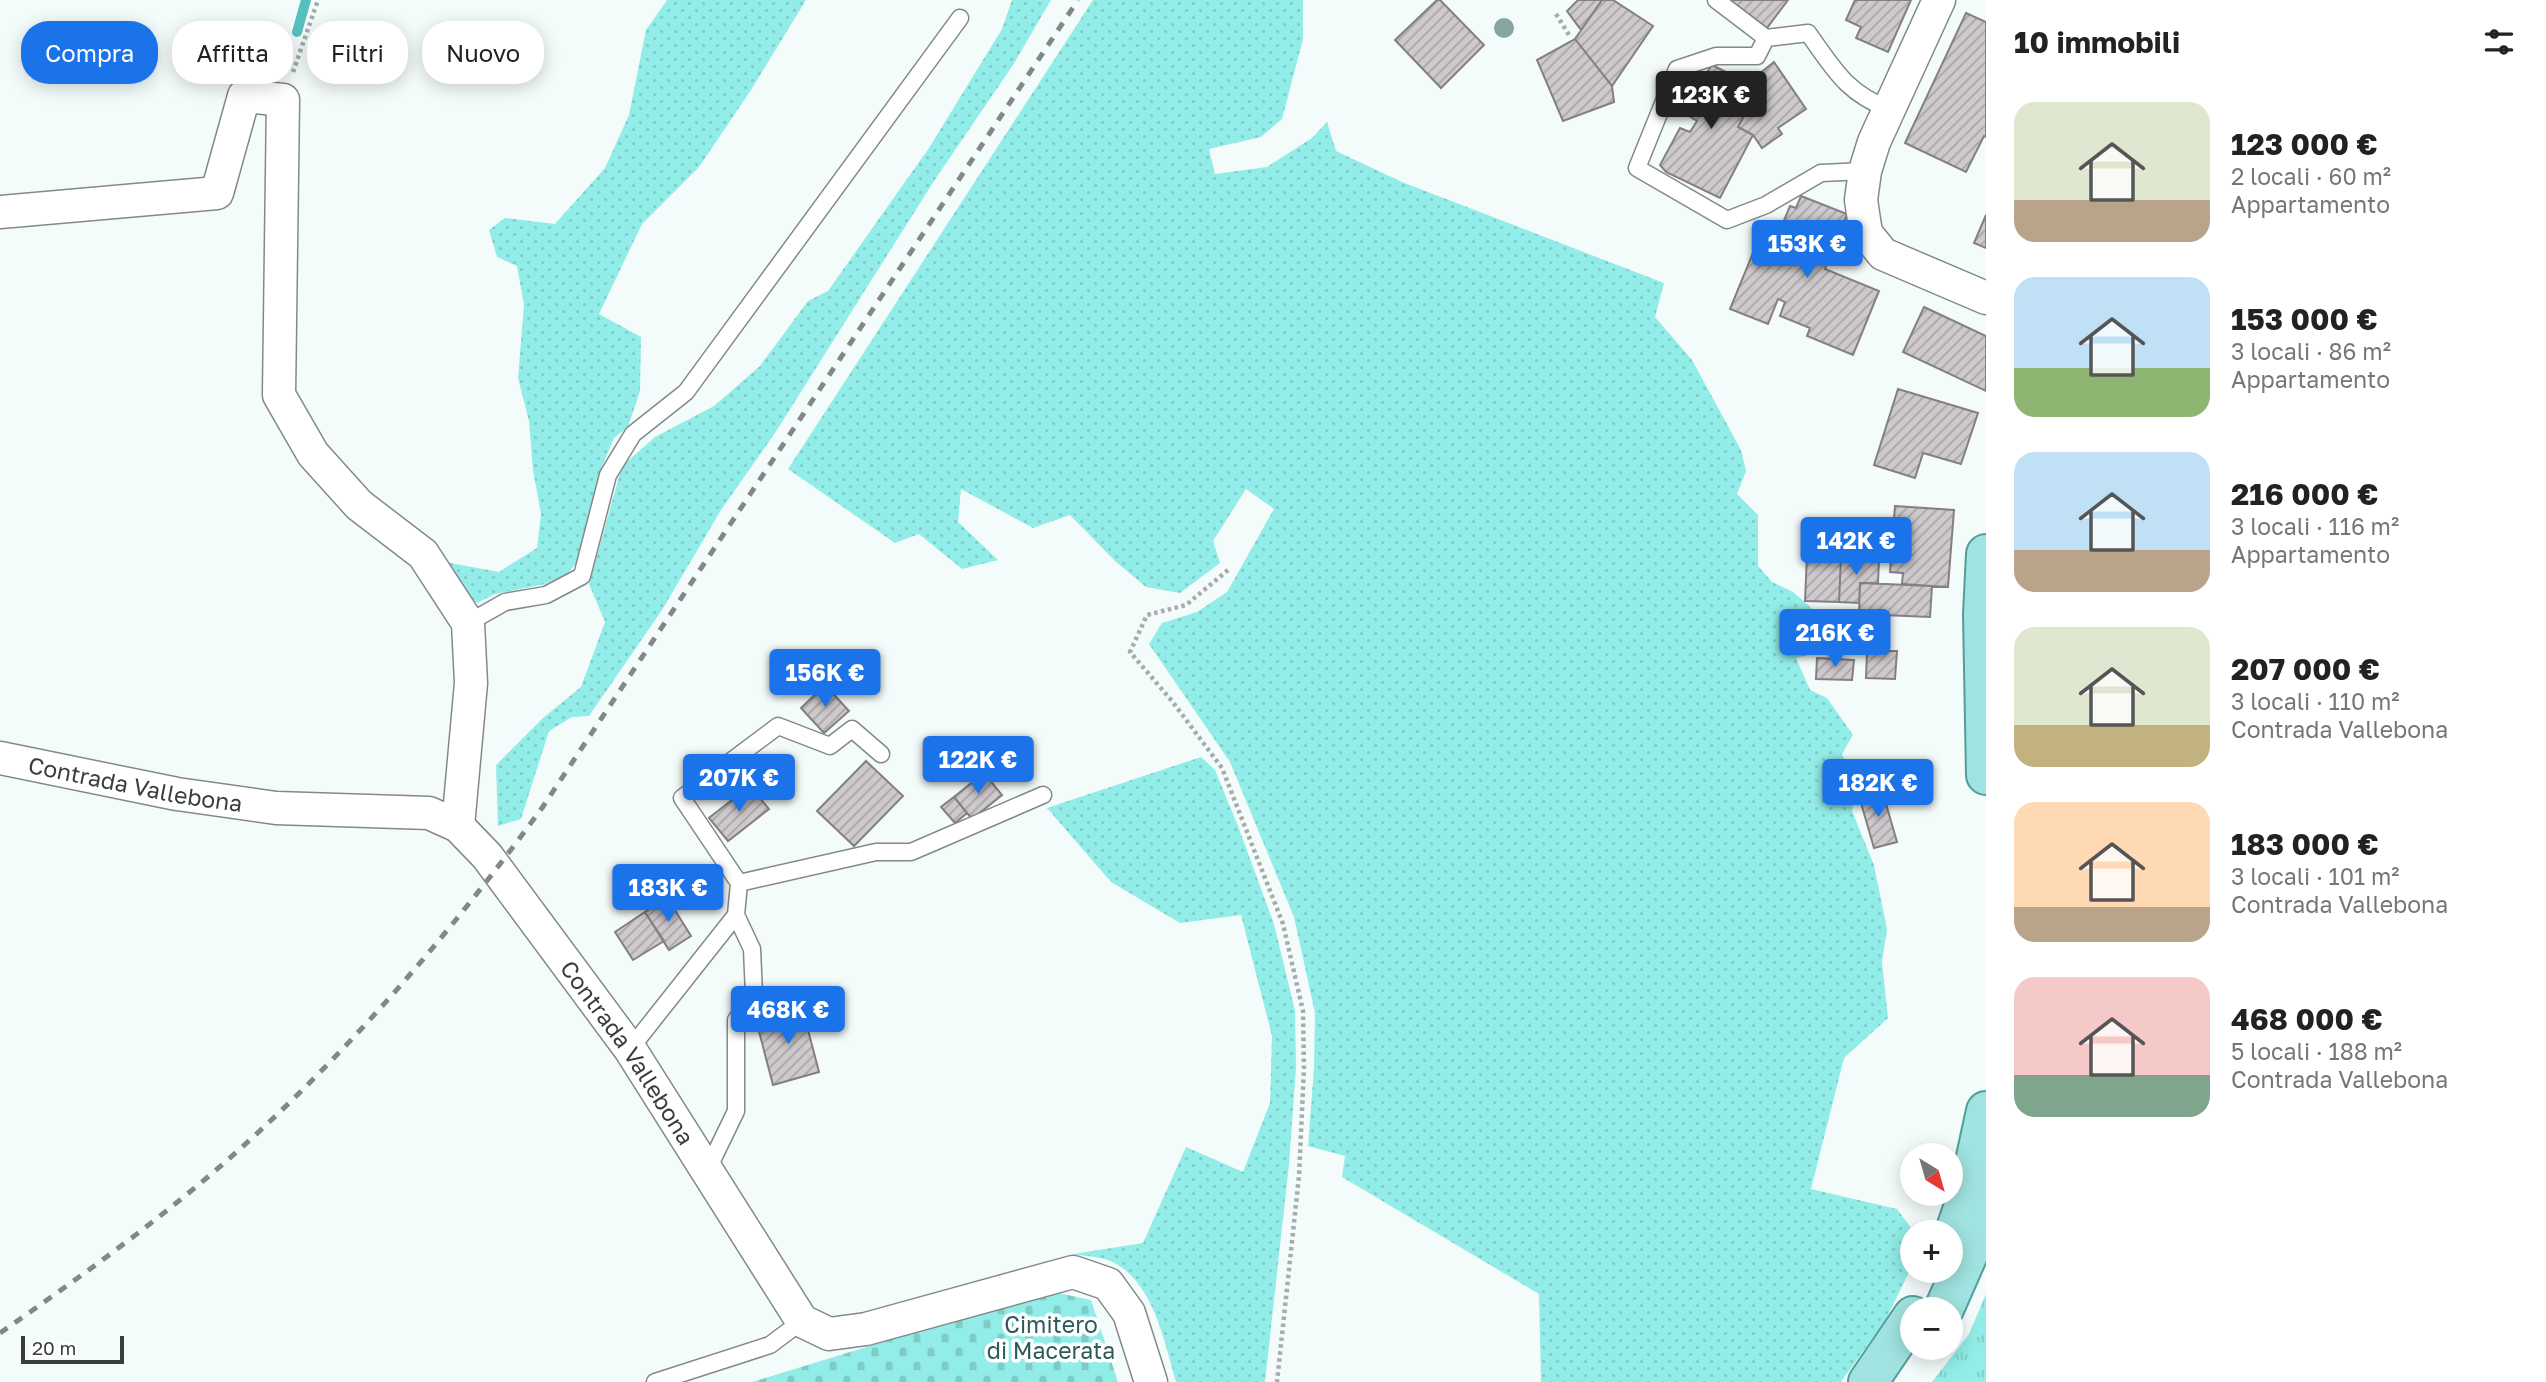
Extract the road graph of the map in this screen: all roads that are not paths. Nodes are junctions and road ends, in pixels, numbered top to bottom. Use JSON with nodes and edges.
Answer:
{"nodes":[{"id":1,"x":1716,"y":0,"type":"edge"},
{"id":2,"x":1939,"y":0,"type":"edge"},
{"id":3,"x":960,"y":18,"type":"dead end"},
{"id":4,"x":1766,"y":38,"type":"junction"},
{"id":5,"x":1889,"y":109,"type":"junction"},
{"id":6,"x":1865,"y":171,"type":"junction"},
{"id":7,"x":0,"y":212,"type":"edge"},
{"id":8,"x":1986,"y":298,"type":"edge"},
{"id":9,"x":1986,"y":554,"type":"edge"},
{"id":10,"x":468,"y":623,"type":"junction"},
{"id":11,"x":881,"y":754,"type":"dead end"},
{"id":12,"x":0,"y":758,"type":"edge"},
{"id":13,"x":1986,"y":775,"type":"edge"},
{"id":14,"x":1043,"y":795,"type":"dead end"},
{"id":15,"x":458,"y":827,"type":"junction"},
{"id":16,"x":739,"y":883,"type":"junction"},
{"id":17,"x":736,"y":915,"type":"junction"},
{"id":18,"x":631,"y":1049,"type":"junction"},
{"id":19,"x":1986,"y":1111,"type":"edge"},
{"id":20,"x":707,"y":1171,"type":"junction"},
{"id":21,"x":1986,"y":1212,"type":"edge"},
{"id":22,"x":1959,"y":1220,"type":"edge"},
{"id":23,"x":1949,"y":1297,"type":"edge"},
{"id":24,"x":802,"y":1321,"type":"junction"},
{"id":25,"x":1900,"y":1335,"type":"edge"},
{"id":26,"x":1911,"y":1360,"type":"edge"},
{"id":27,"x":655,"y":1382,"type":"edge"},
{"id":28,"x":1151,"y":1382,"type":"edge"},
{"id":29,"x":1868,"y":1382,"type":"edge"},
{"id":30,"x":1896,"y":1382,"type":"edge"}],
"edges":[{"from":1,"to":4,"type":"lane"},
{"from":2,"to":5,"type":"street"},
{"from":3,"to":10,"type":"lane"},
{"from":4,"to":5,"type":"lane"},
{"from":4,"to":6,"type":"lane"},
{"from":5,"to":6,"type":"street"},
{"from":6,"to":8,"type":"street"},
{"from":7,"to":10,"type":"street"},
{"from":9,"to":13,"type":"main road"},
{"from":10,"to":15,"type":"street"},
{"from":11,"to":16,"type":"lane"},
{"from":12,"to":15,"type":"street","name":"Contrada Vallebona"},
{"from":14,"to":16,"type":"lane"},
{"from":15,"to":18,"type":"street","name":"Contrada Vallebona"},
{"from":16,"to":17,"type":"lane"},
{"from":17,"to":18,"type":"lane"},
{"from":17,"to":20,"type":"lane"},
{"from":18,"to":20,"type":"street","name":"Contrada Vallebona"},
{"from":19,"to":22,"type":"main road"},
{"from":20,"to":24,"type":"street","name":"Contrada Vallebona"},
{"from":21,"to":23,"type":"main road"},
{"from":24,"to":27,"type":"lane"},
{"from":24,"to":28,"type":"street"},
{"from":25,"to":29,"type":"main road"},
{"from":26,"to":30,"type":"main road"}]}
